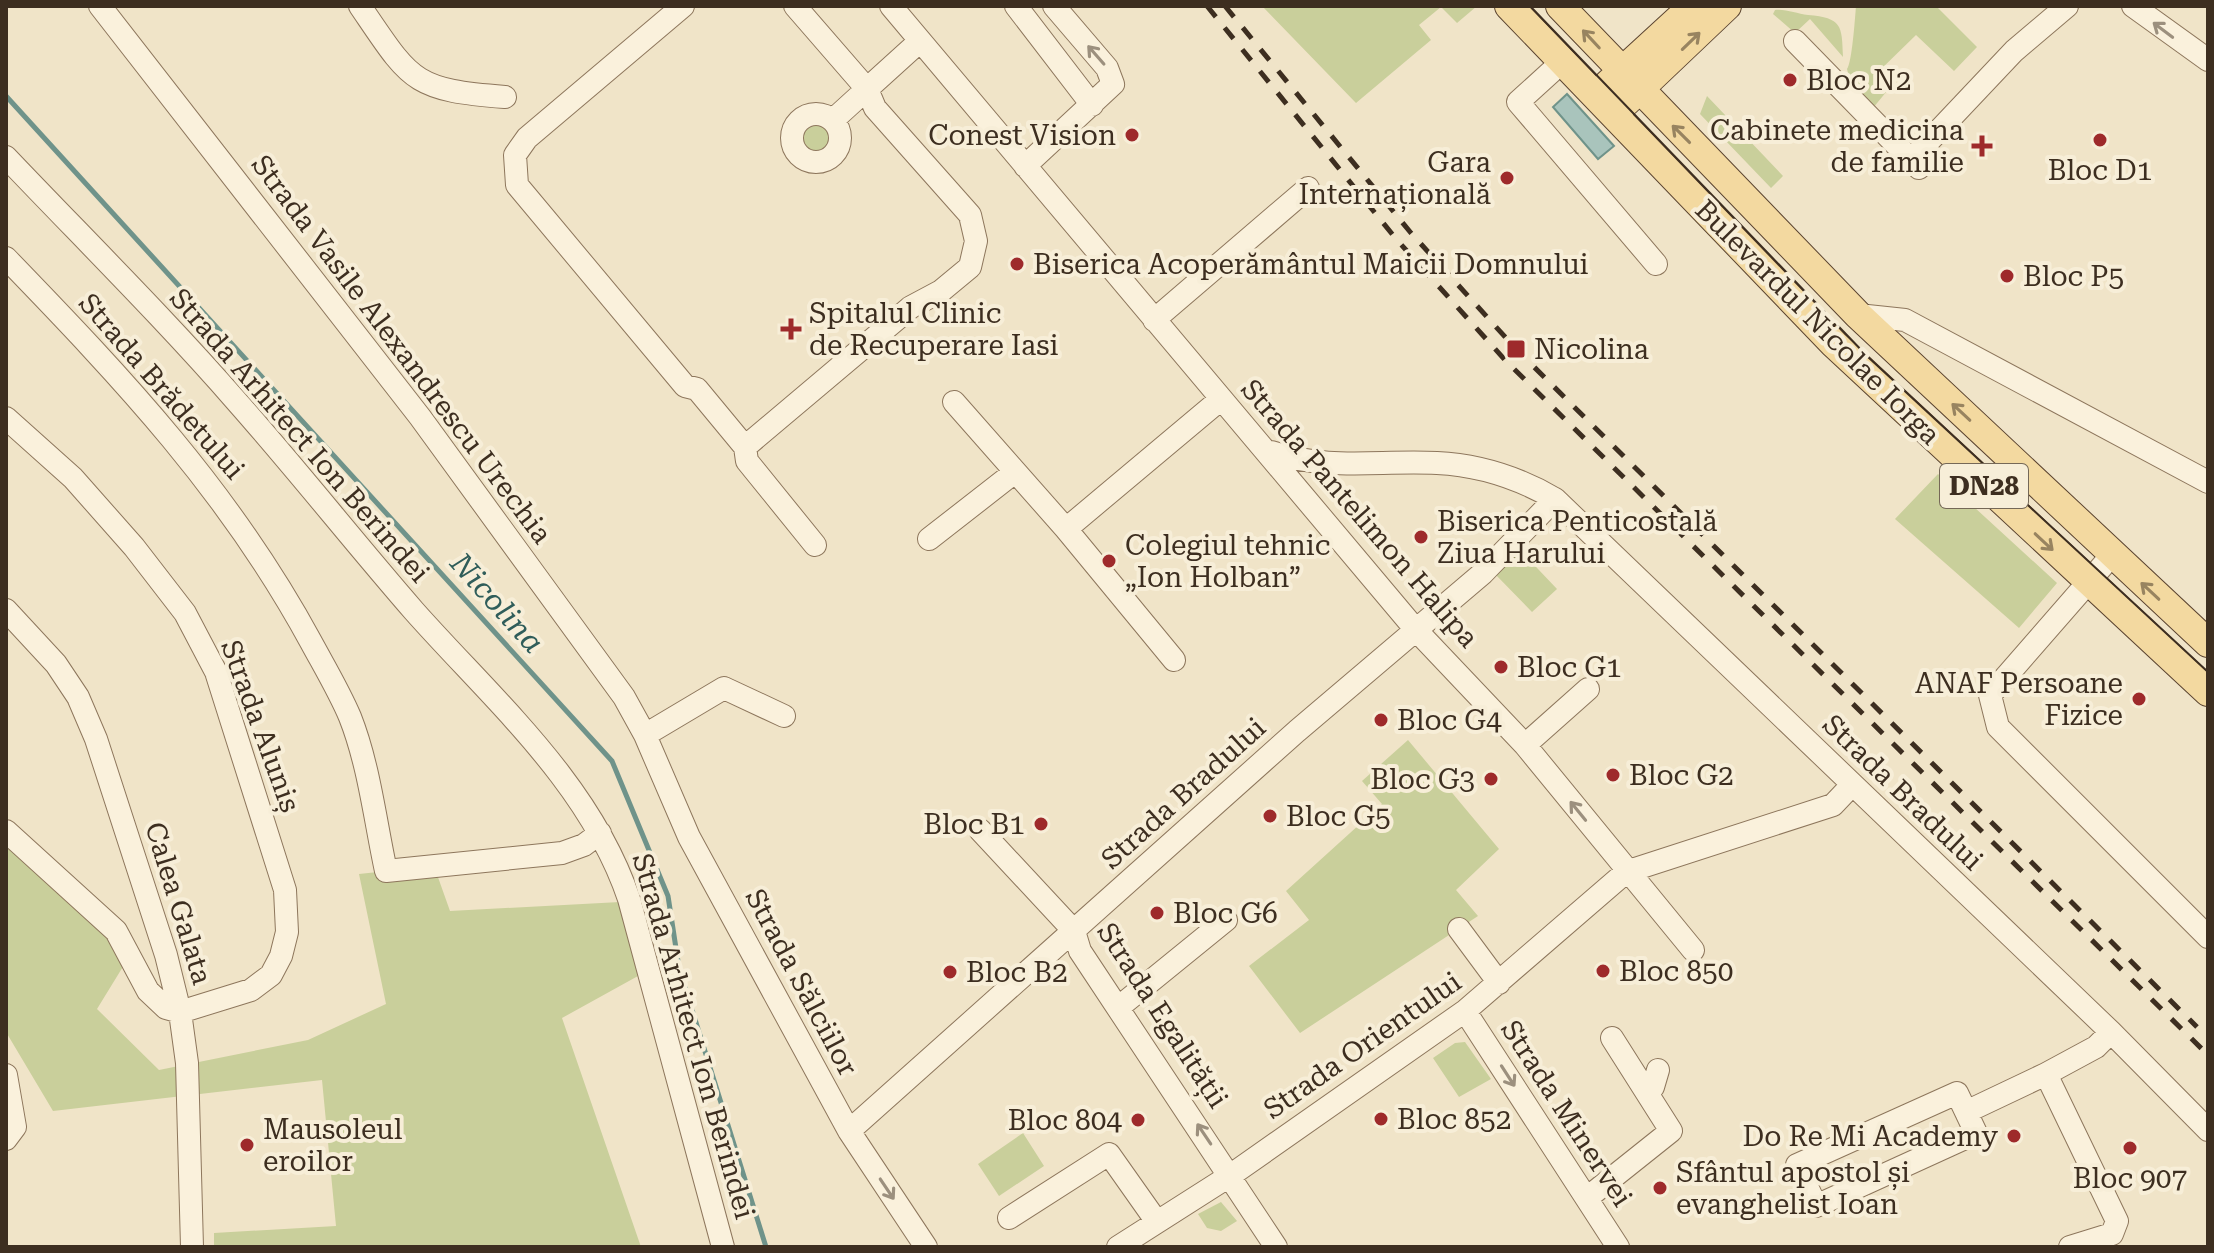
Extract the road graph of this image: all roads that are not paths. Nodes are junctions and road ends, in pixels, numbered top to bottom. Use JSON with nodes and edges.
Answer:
{"nodes":[{"id":1,"x":100,"y":6,"type":"edge"},
{"id":2,"x":360,"y":6,"type":"edge"},
{"id":3,"x":683,"y":6,"type":"edge"},
{"id":4,"x":795,"y":6,"type":"edge"},
{"id":5,"x":891,"y":6,"type":"edge"},
{"id":6,"x":1016,"y":6,"type":"edge"},
{"id":7,"x":1054,"y":6,"type":"edge"},
{"id":8,"x":1509,"y":6,"type":"edge"},
{"id":9,"x":1560,"y":6,"type":"edge"},
{"id":10,"x":1693,"y":6,"type":"edge"},
{"id":11,"x":1727,"y":6,"type":"edge"},
{"id":12,"x":2067,"y":6,"type":"edge"},
{"id":13,"x":2133,"y":6,"type":"edge"},
{"id":14,"x":920,"y":41,"type":"junction"},
{"id":15,"x":1795,"y":41,"type":"dead end"},
{"id":16,"x":2208,"y":60,"type":"edge"},
{"id":17,"x":1562,"y":62,"type":"junction"},
{"id":18,"x":1630,"y":81,"type":"junction"},
{"id":19,"x":867,"y":89,"type":"junction"},
{"id":20,"x":505,"y":97,"type":"dead end"},
{"id":21,"x":1604,"y":104,"type":"junction"},
{"id":22,"x":1092,"y":105,"type":"junction"},
{"id":23,"x":833,"y":120,"type":"dead end"},
{"id":24,"x":6,"y":157,"type":"edge"},
{"id":25,"x":1025,"y":166,"type":"junction"},
{"id":26,"x":1308,"y":188,"type":"dead end"},
{"id":27,"x":6,"y":258,"type":"edge"},
{"id":28,"x":1656,"y":264,"type":"dead end"},
{"id":29,"x":1858,"y":315,"type":"junction"},
{"id":30,"x":1154,"y":320,"type":"junction"},
{"id":31,"x":1221,"y":399,"type":"junction"},
{"id":32,"x":954,"y":402,"type":"dead end"},
{"id":33,"x":6,"y":418,"type":"edge"},
{"id":34,"x":745,"y":447,"type":"junction"},
{"id":35,"x":1270,"y":452,"type":"junction"},
{"id":36,"x":1015,"y":472,"type":"junction"},
{"id":37,"x":2208,"y":482,"type":"edge"},
{"id":38,"x":1555,"y":499,"type":"junction"},
{"id":39,"x":1066,"y":529,"type":"junction"},
{"id":40,"x":929,"y":539,"type":"dead end"},
{"id":41,"x":815,"y":545,"type":"dead end"},
{"id":42,"x":2112,"y":555,"type":"junction"},
{"id":43,"x":2088,"y":584,"type":"junction"},
{"id":44,"x":6,"y":610,"type":"edge"},
{"id":45,"x":1416,"y":630,"type":"junction"},
{"id":46,"x":2208,"y":643,"type":"edge"},
{"id":47,"x":1174,"y":660,"type":"dead end"},
{"id":48,"x":1588,"y":689,"type":"dead end"},
{"id":49,"x":2208,"y":692,"type":"edge"},
{"id":50,"x":784,"y":716,"type":"dead end"},
{"id":51,"x":645,"y":735,"type":"junction"},
{"id":52,"x":1525,"y":745,"type":"junction"},
{"id":53,"x":1851,"y":786,"type":"junction"},
{"id":54,"x":980,"y":830,"type":"dead end"},
{"id":55,"x":6,"y":831,"type":"edge"},
{"id":56,"x":600,"y":833,"type":"junction"},
{"id":57,"x":1626,"y":872,"type":"junction"},
{"id":58,"x":1226,"y":920,"type":"dead end"},
{"id":59,"x":1459,"y":929,"type":"dead end"},
{"id":60,"x":1074,"y":931,"type":"junction"},
{"id":61,"x":2208,"y":937,"type":"edge"},
{"id":62,"x":1693,"y":950,"type":"dead end"},
{"id":63,"x":1499,"y":983,"type":"junction"},
{"id":64,"x":1119,"y":1007,"type":"junction"},
{"id":65,"x":1465,"y":1011,"type":"junction"},
{"id":66,"x":180,"y":1012,"type":"junction"},
{"id":67,"x":2111,"y":1032,"type":"junction"},
{"id":68,"x":1612,"y":1038,"type":"dead end"},
{"id":69,"x":1658,"y":1070,"type":"dead end"},
{"id":70,"x":2046,"y":1074,"type":"junction"},
{"id":71,"x":6,"y":1075,"type":"edge"},
{"id":72,"x":1647,"y":1093,"type":"junction"},
{"id":73,"x":1966,"y":1112,"type":"junction"},
{"id":74,"x":2208,"y":1130,"type":"edge"},
{"id":75,"x":849,"y":1131,"type":"junction"},
{"id":76,"x":6,"y":1139,"type":"edge"},
{"id":77,"x":1231,"y":1175,"type":"junction"},
{"id":78,"x":1587,"y":1198,"type":"junction"},
{"id":79,"x":1009,"y":1218,"type":"dead end"},
{"id":80,"x":1157,"y":1222,"type":"junction"},
{"id":81,"x":192,"y":1247,"type":"edge"},
{"id":82,"x":723,"y":1247,"type":"edge"},
{"id":83,"x":926,"y":1247,"type":"edge"},
{"id":84,"x":1118,"y":1247,"type":"edge"},
{"id":85,"x":1276,"y":1247,"type":"edge"},
{"id":86,"x":1618,"y":1247,"type":"edge"},
{"id":87,"x":2070,"y":1247,"type":"edge"}],
"edges":[{"from":1,"to":51,"type":"street","name":"Strada Vasile Alexandrescu Urechia"},
{"from":2,"to":20,"type":"street"},
{"from":3,"to":34,"type":"street"},
{"from":4,"to":19,"type":"street"},
{"from":5,"to":14,"type":"street","name":"Strada Pantelimon Halipa"},
{"from":6,"to":22,"type":"street"},
{"from":22,"to":7,"type":"street","one_way":true},
{"from":8,"to":17,"type":"main road","name":"Bulevardul Nicolae Iorga","number":"DN28"},
{"from":18,"to":9,"type":"main road","name":"Bulevardul Nicolae Iorga","number":"DN28","one_way":true},
{"from":10,"to":18,"type":"main road"},
{"from":18,"to":11,"type":"main road","one_way":true},
{"from":12,"to":15,"type":"street"},
{"from":16,"to":13,"type":"street","one_way":true},
{"from":14,"to":19,"type":"street"},
{"from":14,"to":25,"type":"street","name":"Strada Pantelimon Halipa"},
{"from":17,"to":21,"type":"main road","name":"Bulevardul Nicolae Iorga","number":"DN28"},
{"from":17,"to":28,"type":"street"},
{"from":18,"to":21,"type":"main road"},
{"from":29,"to":18,"type":"main road","name":"Bulevardul Nicolae Iorga","number":"DN28","one_way":true},
{"from":19,"to":23,"type":"street"},
{"from":19,"to":34,"type":"street"},
{"from":21,"to":43,"type":"main road","name":"Bulevardul Nicolae Iorga","number":"DN28","one_way":true},
{"from":22,"to":25,"type":"street"},
{"from":24,"to":56,"type":"street","name":"Strada Arhitect Ion Berindei"},
{"from":25,"to":30,"type":"street","name":"Strada Pantelimon Halipa"},
{"from":26,"to":30,"type":"street"},
{"from":27,"to":56,"type":"street","name":"Strada Brădetului"},
{"from":29,"to":37,"type":"street"},
{"from":42,"to":29,"type":"main road","name":"Bulevardul Nicolae Iorga","number":"DN28","one_way":true},
{"from":30,"to":31,"type":"street","name":"Strada Pantelimon Halipa"},
{"from":31,"to":35,"type":"street","name":"Strada Pantelimon Halipa"},
{"from":31,"to":39,"type":"street"},
{"from":32,"to":36,"type":"street"},
{"from":33,"to":66,"type":"street","name":"Strada Aluniș"},
{"from":34,"to":41,"type":"street"},
{"from":35,"to":38,"type":"street","name":"Strada Bradului"},
{"from":35,"to":45,"type":"street","name":"Strada Pantelimon Halipa"},
{"from":36,"to":39,"type":"street"},
{"from":36,"to":40,"type":"street"},
{"from":38,"to":45,"type":"street","name":"Strada Bradului"},
{"from":38,"to":53,"type":"street","name":"Strada Bradului"},
{"from":39,"to":47,"type":"street"},
{"from":42,"to":43,"type":"street"},
{"from":46,"to":42,"type":"main road","name":"Bulevardul Nicolae Iorga","number":"DN28","one_way":true},
{"from":43,"to":49,"type":"main road","name":"Bulevardul Nicolae Iorga","number":"DN28"},
{"from":43,"to":61,"type":"street"},
{"from":44,"to":66,"type":"street","name":"Calea Galata"},
{"from":45,"to":52,"type":"street","name":"Strada Pantelimon Halipa"},
{"from":45,"to":60,"type":"street","name":"Strada Bradului"},
{"from":48,"to":52,"type":"street"},
{"from":50,"to":51,"type":"street"},
{"from":51,"to":75,"type":"street","name":"Strada Sălciilor"},
{"from":57,"to":52,"type":"street","name":"Strada Pantelimon Halipa","one_way":true},
{"from":53,"to":57,"type":"street"},
{"from":53,"to":67,"type":"street","name":"Strada Bradului"},
{"from":54,"to":60,"type":"street","name":"Strada Egalității"},
{"from":55,"to":66,"type":"street"},
{"from":56,"to":82,"type":"street","name":"Strada Arhitect Ion Berindei"},
{"from":57,"to":62,"type":"street","name":"Strada Pantelimon Halipa"},
{"from":57,"to":63,"type":"street","name":"Strada Orientului"},
{"from":58,"to":64,"type":"street"},
{"from":59,"to":63,"type":"street"},
{"from":60,"to":64,"type":"street","name":"Strada Egalității"},
{"from":60,"to":75,"type":"street","name":"Strada Bradului"},
{"from":63,"to":65,"type":"street","name":"Strada Orientului"},
{"from":77,"to":64,"type":"street","name":"Strada Egalității","one_way":true},
{"from":65,"to":77,"type":"street","name":"Strada Orientului"},
{"from":65,"to":78,"type":"street","name":"Strada Minervei","one_way":true},
{"from":66,"to":81,"type":"street","name":"Calea Galata"},
{"from":67,"to":70,"type":"street"},
{"from":67,"to":74,"type":"street","name":"Strada Bradului"},
{"from":68,"to":72,"type":"street"},
{"from":69,"to":72,"type":"street"},
{"from":70,"to":73,"type":"street"},
{"from":70,"to":87,"type":"street"},
{"from":71,"to":76,"type":"street"},
{"from":72,"to":78,"type":"street"},
{"from":73,"to":73,"type":"street"},
{"from":75,"to":83,"type":"street","name":"Strada Sălciilor","one_way":true},
{"from":77,"to":80,"type":"street","name":"Strada Orientului"},
{"from":77,"to":85,"type":"street","name":"Strada Egalității"},
{"from":78,"to":86,"type":"street","name":"Strada Minervei"},
{"from":79,"to":80,"type":"street"},
{"from":80,"to":84,"type":"street","name":"Strada Orientului"}]}
